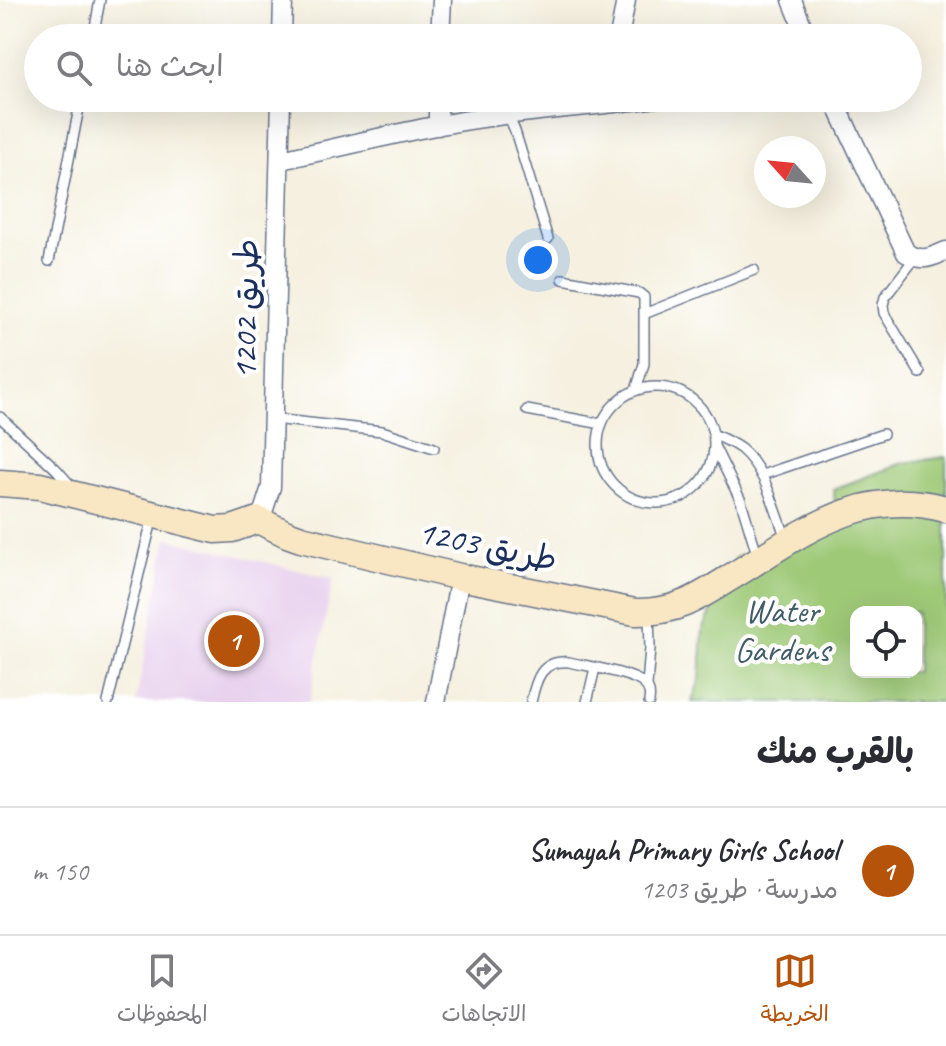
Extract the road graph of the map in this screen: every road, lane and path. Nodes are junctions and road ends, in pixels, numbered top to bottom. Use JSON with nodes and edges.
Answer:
{"nodes":[{"id":1,"x":100,"y":0,"type":"edge"},
{"id":2,"x":283,"y":0,"type":"edge"},
{"id":3,"x":442,"y":0,"type":"edge"},
{"id":4,"x":626,"y":0,"type":"edge"},
{"id":5,"x":792,"y":0,"type":"edge"},
{"id":6,"x":96,"y":24,"type":"edge"},
{"id":7,"x":282,"y":24,"type":"edge"},
{"id":8,"x":441,"y":24,"type":"edge"},
{"id":9,"x":622,"y":24,"type":"edge"},
{"id":10,"x":801,"y":24,"type":"edge"},
{"id":11,"x":78,"y":112,"type":"edge"},
{"id":12,"x":281,"y":112,"type":"edge"},
{"id":13,"x":438,"y":112,"type":"edge"},
{"id":14,"x":529,"y":112,"type":"edge"},
{"id":15,"x":839,"y":112,"type":"edge"},
{"id":16,"x":508,"y":115,"type":"junction"},
{"id":17,"x":438,"y":126,"type":"junction"},
{"id":18,"x":280,"y":160,"type":"junction"},
{"id":19,"x":548,"y":239,"type":"dead end"},
{"id":20,"x":946,"y":251,"type":"edge"},
{"id":21,"x":915,"y":258,"type":"junction"},
{"id":22,"x":49,"y":261,"type":"dead end"},
{"id":23,"x":754,"y":270,"type":"dead end"},
{"id":24,"x":563,"y":279,"type":"dead end"},
{"id":25,"x":644,"y":314,"type":"junction"},
{"id":26,"x":920,"y":373,"type":"dead end"},
{"id":27,"x":636,"y":390,"type":"junction"},
{"id":28,"x":527,"y":410,"type":"dead end"},
{"id":29,"x":0,"y":417,"type":"edge"},
{"id":30,"x":273,"y":419,"type":"junction"},
{"id":31,"x":602,"y":424,"type":"junction"},
{"id":32,"x":713,"y":434,"type":"junction"},
{"id":33,"x":883,"y":434,"type":"dead end"},
{"id":34,"x":714,"y":447,"type":"junction"},
{"id":35,"x":434,"y":448,"type":"dead end"},
{"id":36,"x":762,"y":475,"type":"junction"},
{"id":37,"x":0,"y":483,"type":"edge"},
{"id":38,"x":78,"y":494,"type":"junction"},
{"id":39,"x":946,"y":509,"type":"edge"},
{"id":40,"x":153,"y":516,"type":"junction"},
{"id":41,"x":258,"y":520,"type":"junction"},
{"id":42,"x":787,"y":541,"type":"junction"},
{"id":43,"x":759,"y":560,"type":"junction"},
{"id":44,"x":460,"y":577,"type":"junction"},
{"id":45,"x":649,"y":612,"type":"junction"},
{"id":46,"x":595,"y":668,"type":"junction"},
{"id":47,"x":647,"y":686,"type":"junction"},
{"id":48,"x":108,"y":702,"type":"edge"},
{"id":49,"x":436,"y":702,"type":"edge"},
{"id":50,"x":531,"y":702,"type":"edge"},
{"id":51,"x":587,"y":702,"type":"edge"},
{"id":52,"x":649,"y":702,"type":"edge"}],
"edges":[{"from":1,"to":6,"type":"lane"},
{"from":2,"to":7,"type":"street"},
{"from":3,"to":8,"type":"street"},
{"from":4,"to":9,"type":"street"},
{"from":5,"to":10,"type":"street"},
{"from":11,"to":22,"type":"lane"},
{"from":12,"to":18,"type":"street","name":"طريق 1202"},
{"from":13,"to":17,"type":"street"},
{"from":14,"to":16,"type":"street"},
{"from":15,"to":21,"type":"street"},
{"from":16,"to":17,"type":"street"},
{"from":16,"to":19,"type":"lane"},
{"from":17,"to":18,"type":"street"},
{"from":18,"to":30,"type":"street","name":"طريق 1202"},
{"from":20,"to":21,"type":"street"},
{"from":21,"to":26,"type":"lane"},
{"from":23,"to":25,"type":"lane"},
{"from":24,"to":25,"type":"lane"},
{"from":25,"to":27,"type":"lane"},
{"from":27,"to":31,"type":"lane"},
{"from":27,"to":32,"type":"lane"},
{"from":28,"to":31,"type":"lane"},
{"from":29,"to":38,"type":"lane"},
{"from":30,"to":35,"type":"lane"},
{"from":30,"to":41,"type":"street","name":"طريق 1202"},
{"from":31,"to":34,"type":"lane"},
{"from":32,"to":34,"type":"lane"},
{"from":32,"to":36,"type":"lane"},
{"from":33,"to":36,"type":"lane"},
{"from":34,"to":43,"type":"lane"},
{"from":36,"to":42,"type":"lane"},
{"from":37,"to":38,"type":"street"},
{"from":38,"to":40,"type":"street"},
{"from":39,"to":42,"type":"street","name":"طريق 1203"},
{"from":40,"to":41,"type":"street"},
{"from":40,"to":48,"type":"lane"},
{"from":41,"to":44,"type":"street","name":"طريق 1203"},
{"from":42,"to":43,"type":"street","name":"طريق 1203"},
{"from":43,"to":45,"type":"street","name":"طريق 1203"},
{"from":44,"to":45,"type":"street","name":"طريق 1203"},
{"from":44,"to":49,"type":"street"},
{"from":45,"to":47,"type":"lane"},
{"from":46,"to":47,"type":"lane"},
{"from":46,"to":50,"type":"lane"},
{"from":46,"to":51,"type":"lane"},
{"from":47,"to":52,"type":"lane"}]}
